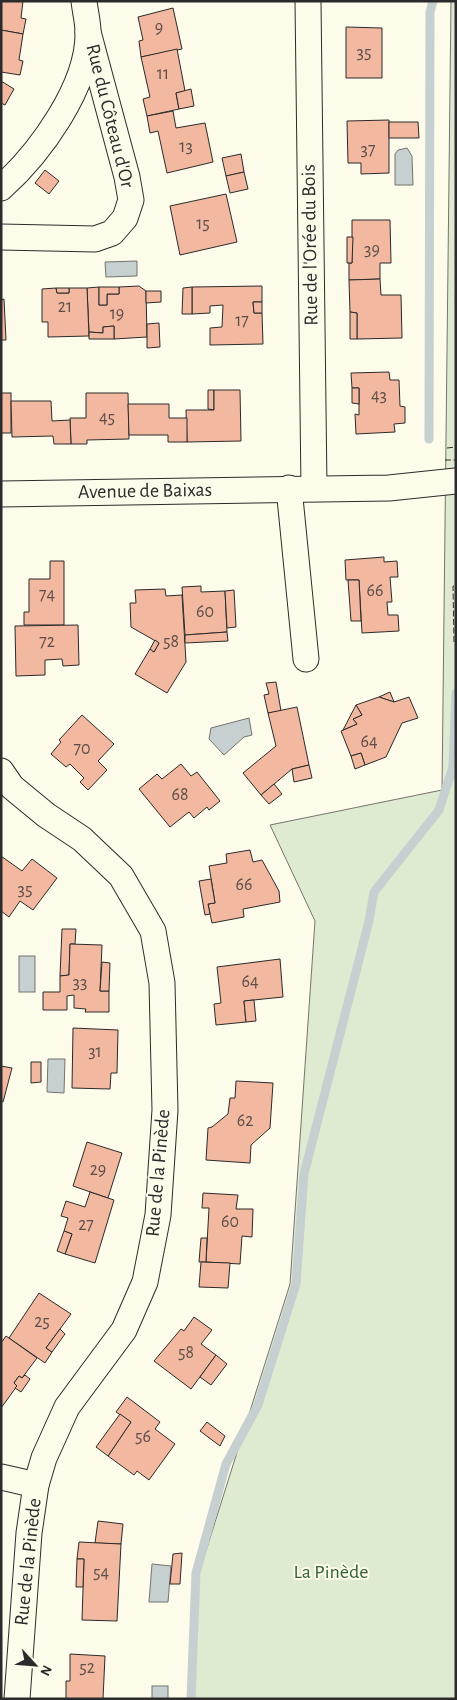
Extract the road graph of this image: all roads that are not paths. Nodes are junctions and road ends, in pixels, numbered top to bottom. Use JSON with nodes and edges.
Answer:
{"nodes":[{"id":1,"x":84,"y":1,"type":"edge"},
{"id":2,"x":308,"y":1,"type":"edge"},
{"id":3,"x":88,"y":32,"type":"junction"},
{"id":4,"x":1,"y":188,"type":"edge"},
{"id":5,"x":1,"y":236,"type":"edge"},
{"id":6,"x":456,"y":481,"type":"edge"},
{"id":7,"x":289,"y":488,"type":"junction"},
{"id":8,"x":314,"y":488,"type":"junction"},
{"id":9,"x":1,"y":494,"type":"edge"},
{"id":10,"x":306,"y":659,"type":"dead end"},
{"id":11,"x":1,"y":771,"type":"edge"},
{"id":12,"x":1,"y":1478,"type":"edge"},
{"id":13,"x":36,"y":1485,"type":"junction"},
{"id":14,"x":17,"y":1699,"type":"edge"}],
"edges":[{"from":1,"to":3,"type":"street","name":"Rue du Côteau d'Or"},
{"from":2,"to":8,"type":"street","name":"Rue de l'Orée du Bois"},
{"from":3,"to":4,"type":"street","name":"Rue du Côteau d'Or"},
{"from":3,"to":5,"type":"street","name":"Rue du Côteau d'Or"},
{"from":6,"to":8,"type":"street","name":"Avenue de Baixas"},
{"from":7,"to":8,"type":"street","name":"Avenue de Baixas"},
{"from":7,"to":9,"type":"street","name":"Avenue de Baixas"},
{"from":7,"to":10,"type":"street"},
{"from":11,"to":13,"type":"street","name":"Rue de la Pinède"},
{"from":12,"to":13,"type":"street"},
{"from":13,"to":14,"type":"street","name":"Rue de la Pinède"}]}
